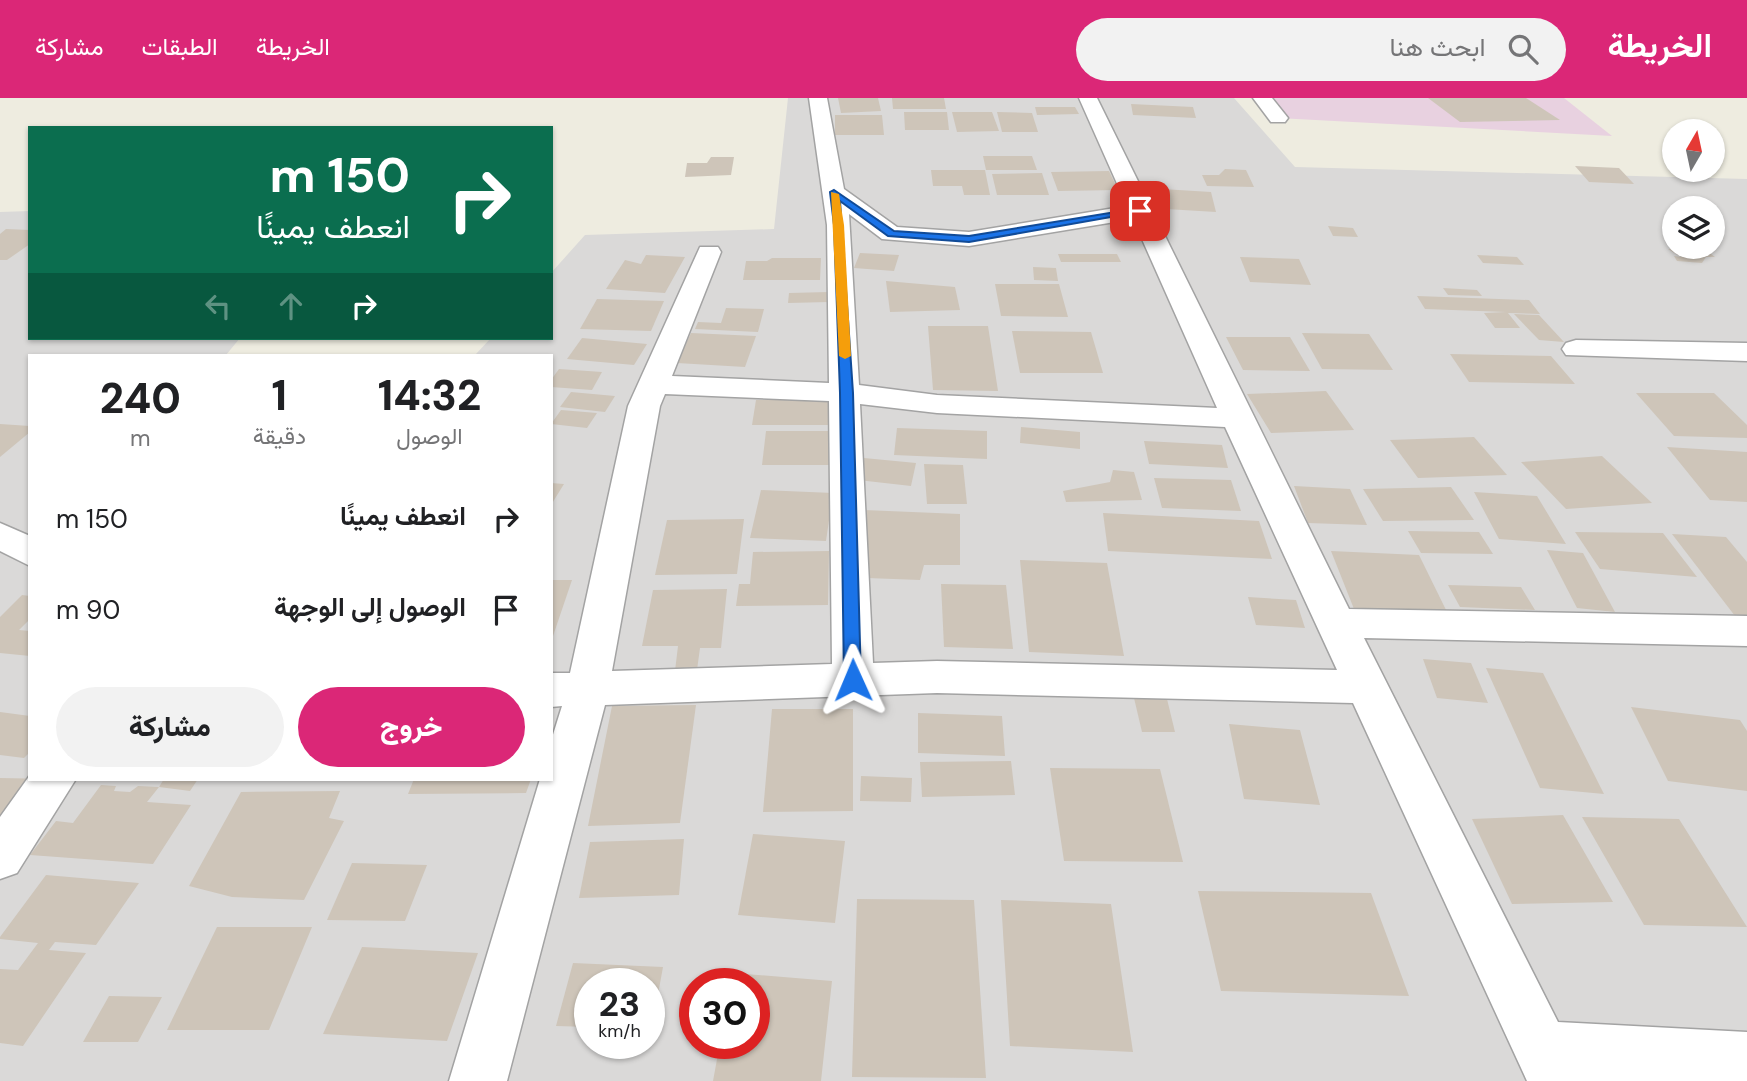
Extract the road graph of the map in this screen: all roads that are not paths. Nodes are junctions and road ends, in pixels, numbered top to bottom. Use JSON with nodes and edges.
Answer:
{"nodes":[{"id":1,"x":818,"y":98,"type":"edge"},
{"id":2,"x":1088,"y":98,"type":"edge"},
{"id":3,"x":1262,"y":98,"type":"edge"},
{"id":4,"x":1278,"y":118,"type":"dead end"},
{"id":5,"x":834,"y":192,"type":"junction"},
{"id":6,"x":1140,"y":211,"type":"junction"},
{"id":7,"x":709,"y":252,"type":"dead end"},
{"id":8,"x":1576,"y":349,"type":"dead end"},
{"id":9,"x":1747,"y":352,"type":"edge"},
{"id":10,"x":655,"y":384,"type":"junction"},
{"id":11,"x":846,"y":393,"type":"junction"},
{"id":12,"x":1237,"y":418,"type":"junction"},
{"id":13,"x":0,"y":535,"type":"edge"},
{"id":14,"x":28,"y":552,"type":"edge"},
{"id":15,"x":1338,"y":623,"type":"junction"},
{"id":16,"x":1747,"y":631,"type":"edge"},
{"id":17,"x":853,"y":680,"type":"junction"},
{"id":18,"x":1368,"y":687,"type":"junction"},
{"id":19,"x":570,"y":690,"type":"edge"},
{"id":20,"x":553,"y":762,"type":"edge"},
{"id":21,"x":52,"y":781,"type":"edge"},
{"id":22,"x":549,"y":781,"type":"edge"},
{"id":23,"x":0,"y":857,"type":"edge"},
{"id":24,"x":1747,"y":1061,"type":"edge"},
{"id":25,"x":1550,"y":1065,"type":"edge"},
{"id":26,"x":478,"y":1081,"type":"edge"}],
"edges":[{"from":1,"to":5,"type":"street"},
{"from":2,"to":6,"type":"street"},
{"from":3,"to":4,"type":"street"},
{"from":5,"to":6,"type":"street"},
{"from":5,"to":11,"type":"street"},
{"from":6,"to":12,"type":"street"},
{"from":7,"to":10,"type":"street"},
{"from":8,"to":9,"type":"street"},
{"from":10,"to":11,"type":"street"},
{"from":10,"to":19,"type":"street"},
{"from":11,"to":12,"type":"street"},
{"from":11,"to":17,"type":"street"},
{"from":12,"to":15,"type":"street"},
{"from":13,"to":14,"type":"street"},
{"from":15,"to":16,"type":"street"},
{"from":15,"to":18,"type":"street"},
{"from":17,"to":18,"type":"street"},
{"from":17,"to":19,"type":"street"},
{"from":18,"to":25,"type":"street"},
{"from":19,"to":20,"type":"street"},
{"from":21,"to":23,"type":"street"},
{"from":22,"to":26,"type":"street"},
{"from":24,"to":25,"type":"street"}]}
